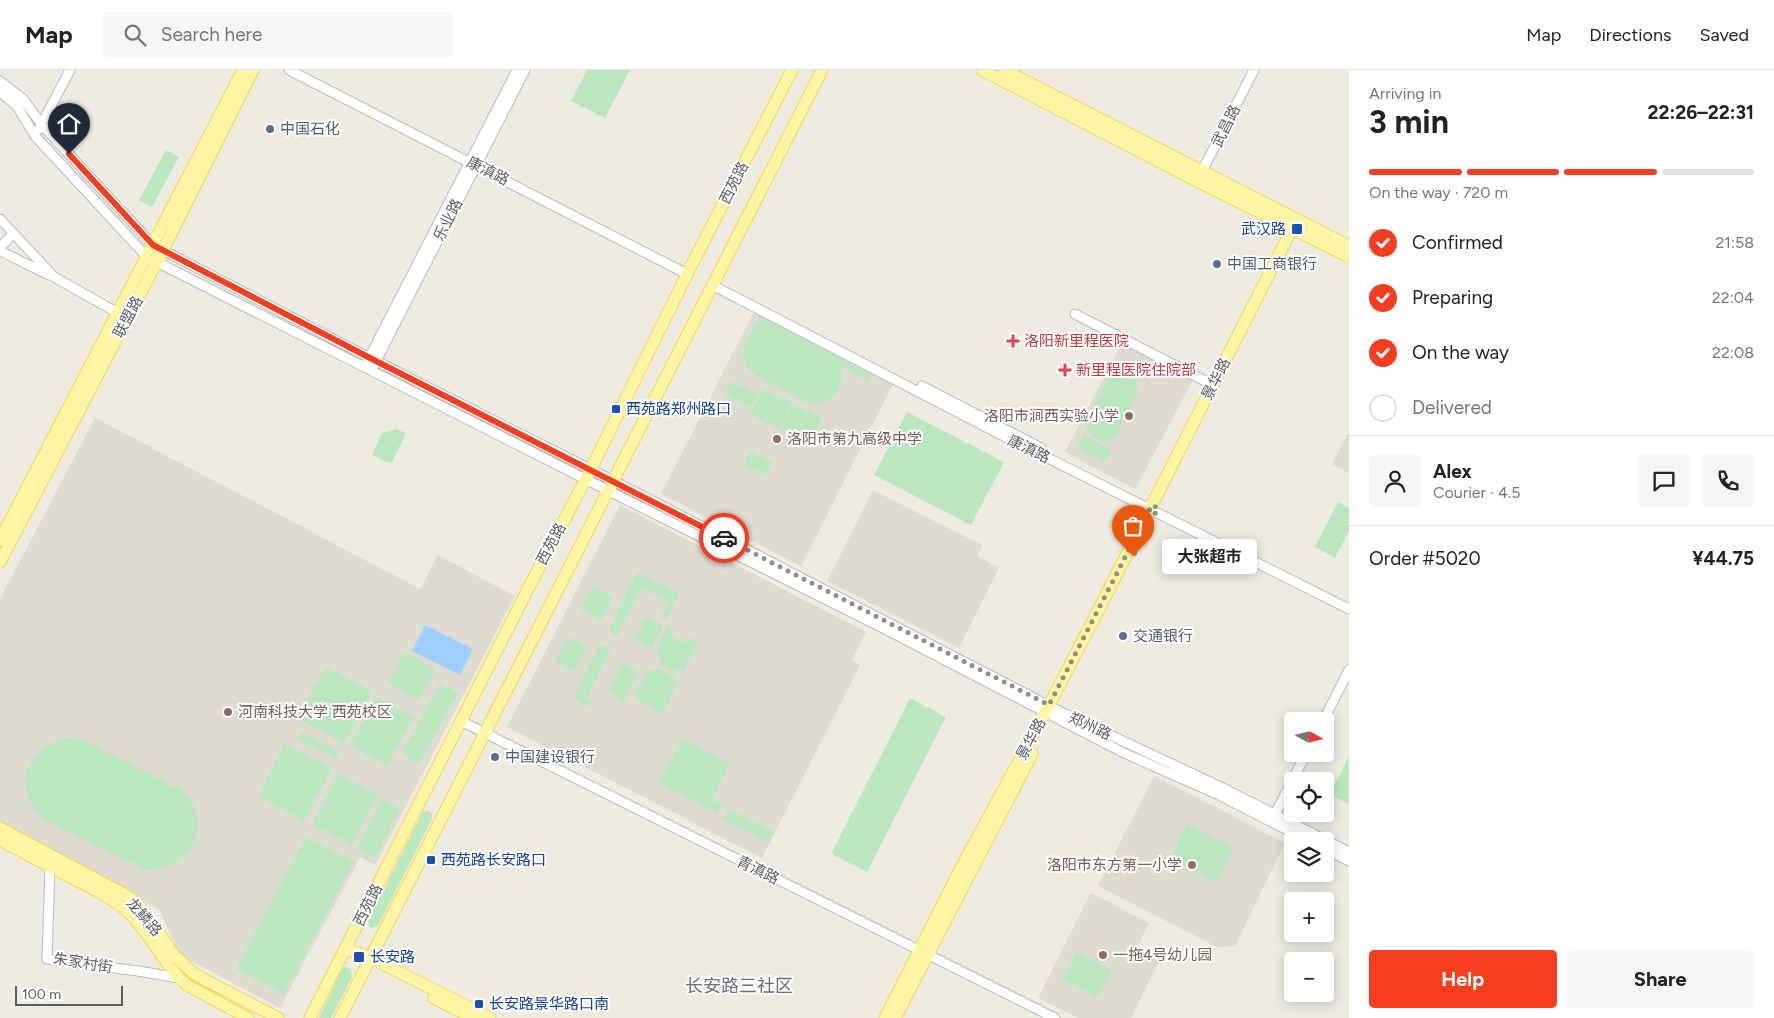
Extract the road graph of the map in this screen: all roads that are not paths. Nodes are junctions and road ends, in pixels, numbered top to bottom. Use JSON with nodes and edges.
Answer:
{"nodes":[{"id":1,"x":70,"y":70,"type":"edge"},
{"id":2,"x":243,"y":70,"type":"edge"},
{"id":3,"x":254,"y":70,"type":"edge"},
{"id":4,"x":288,"y":70,"type":"edge"},
{"id":5,"x":302,"y":70,"type":"edge"},
{"id":6,"x":518,"y":70,"type":"edge"},
{"id":7,"x":524,"y":70,"type":"edge"},
{"id":8,"x":792,"y":70,"type":"edge"},
{"id":9,"x":822,"y":70,"type":"edge"},
{"id":10,"x":982,"y":70,"type":"edge"},
{"id":11,"x":1004,"y":70,"type":"edge"},
{"id":12,"x":1254,"y":70,"type":"edge"},
{"id":13,"x":0,"y":82,"type":"edge"},
{"id":14,"x":0,"y":92,"type":"edge"},
{"id":15,"x":42,"y":125,"type":"junction"},
{"id":16,"x":35,"y":136,"type":"junction"},
{"id":17,"x":475,"y":161,"type":"junction"},
{"id":18,"x":1200,"y":176,"type":"junction"},
{"id":19,"x":0,"y":219,"type":"edge"},
{"id":20,"x":1298,"y":226,"type":"junction"},
{"id":21,"x":13,"y":234,"type":"junction"},
{"id":22,"x":1349,"y":246,"type":"edge"},
{"id":23,"x":0,"y":247,"type":"edge"},
{"id":24,"x":158,"y":247,"type":"junction"},
{"id":25,"x":0,"y":251,"type":"edge"},
{"id":26,"x":1349,"y":257,"type":"edge"},
{"id":27,"x":152,"y":259,"type":"junction"},
{"id":28,"x":689,"y":271,"type":"junction"},
{"id":29,"x":54,"y":278,"type":"junction"},
{"id":30,"x":713,"y":282,"type":"junction"},
{"id":31,"x":118,"y":313,"type":"junction"},
{"id":32,"x":1075,"y":314,"type":"dead end"},
{"id":33,"x":373,"y":359,"type":"junction"},
{"id":34,"x":368,"y":368,"type":"junction"},
{"id":35,"x":1213,"y":385,"type":"junction"},
{"id":36,"x":588,"y":474,"type":"junction"},
{"id":37,"x":610,"y":485,"type":"junction"},
{"id":38,"x":1154,"y":508,"type":"junction"},
{"id":39,"x":0,"y":540,"type":"edge"},
{"id":40,"x":0,"y":562,"type":"edge"},
{"id":41,"x":1349,"y":604,"type":"edge"},
{"id":42,"x":1349,"y":609,"type":"edge"},
{"id":43,"x":1349,"y":670,"type":"edge"},
{"id":44,"x":1050,"y":711,"type":"junction"},
{"id":45,"x":1328,"y":712,"type":"edge"},
{"id":46,"x":461,"y":721,"type":"junction"},
{"id":47,"x":484,"y":733,"type":"junction"},
{"id":48,"x":1302,"y":762,"type":"edge"},
{"id":49,"x":1273,"y":818,"type":"junction"},
{"id":50,"x":0,"y":828,"type":"edge"},
{"id":51,"x":1296,"y":832,"type":"edge"},
{"id":52,"x":0,"y":840,"type":"edge"},
{"id":53,"x":1349,"y":852,"type":"edge"},
{"id":54,"x":1334,"y":854,"type":"edge"},
{"id":55,"x":1349,"y":861,"type":"edge"},
{"id":56,"x":50,"y":866,"type":"junction"},
{"id":57,"x":346,"y":948,"type":"junction"},
{"id":58,"x":924,"y":952,"type":"junction"},
{"id":59,"x":369,"y":961,"type":"junction"},
{"id":60,"x":179,"y":978,"type":"junction"},
{"id":61,"x":248,"y":1018,"type":"edge"},
{"id":62,"x":278,"y":1018,"type":"edge"},
{"id":63,"x":310,"y":1018,"type":"edge"},
{"id":64,"x":340,"y":1018,"type":"edge"},
{"id":65,"x":472,"y":1018,"type":"edge"},
{"id":66,"x":490,"y":1018,"type":"edge"},
{"id":67,"x":885,"y":1018,"type":"edge"},
{"id":68,"x":895,"y":1018,"type":"edge"},
{"id":69,"x":1055,"y":1018,"type":"edge"}],
"edges":[{"from":1,"to":15,"type":"street"},
{"from":2,"to":24,"type":"main road","name":"联盟路"},
{"from":3,"to":24,"type":"main road","name":"联盟路"},
{"from":4,"to":17,"type":"street","name":"康滇路"},
{"from":5,"to":17,"type":"street","name":"康滇路"},
{"from":6,"to":17,"type":"street","name":"乐业路"},
{"from":7,"to":17,"type":"street","name":"乐业路"},
{"from":8,"to":28,"type":"main road","name":"西苑路"},
{"from":9,"to":30,"type":"main road","name":"西苑路"},
{"from":10,"to":18,"type":"main road"},
{"from":11,"to":18,"type":"main road"},
{"from":12,"to":18,"type":"street","name":"武昌路"},
{"from":13,"to":15,"type":"street","name":"郑州路"},
{"from":14,"to":16,"type":"street","name":"郑州路"},
{"from":15,"to":16,"type":"street"},
{"from":15,"to":24,"type":"street","name":"郑州路"},
{"from":16,"to":27,"type":"street","name":"郑州路"},
{"from":17,"to":28,"type":"street","name":"康滇路"},
{"from":17,"to":33,"type":"street","name":"乐业路"},
{"from":18,"to":20,"type":"main road"},
{"from":19,"to":21,"type":"street"},
{"from":20,"to":22,"type":"main road"},
{"from":20,"to":26,"type":"main road"},
{"from":20,"to":35,"type":"main road","name":"景华路"},
{"from":20,"to":38,"type":"main road","name":"景华路"},
{"from":21,"to":23,"type":"street"},
{"from":21,"to":29,"type":"street"},
{"from":24,"to":27,"type":"main road","name":"联盟路"},
{"from":24,"to":33,"type":"street","name":"郑州路"},
{"from":25,"to":29,"type":"street"},
{"from":27,"to":31,"type":"main road","name":"联盟路"},
{"from":27,"to":34,"type":"street","name":"郑州路"},
{"from":27,"to":40,"type":"main road","name":"联盟路"},
{"from":28,"to":36,"type":"main road","name":"西苑路"},
{"from":29,"to":31,"type":"street"},
{"from":30,"to":37,"type":"main road","name":"西苑路"},
{"from":30,"to":38,"type":"street","name":"康滇路"},
{"from":31,"to":39,"type":"main road","name":"联盟路"},
{"from":32,"to":35,"type":"street"},
{"from":33,"to":34,"type":"street","name":"乐业路"},
{"from":33,"to":36,"type":"street","name":"郑州路"},
{"from":34,"to":36,"type":"street","name":"郑州路"},
{"from":35,"to":38,"type":"main road","name":"景华路"},
{"from":36,"to":37,"type":"street","name":"郑州路"},
{"from":36,"to":46,"type":"main road","name":"西苑路"},
{"from":37,"to":44,"type":"street","name":"郑州路"},
{"from":37,"to":47,"type":"main road","name":"西苑路"},
{"from":38,"to":41,"type":"street","name":"康滇路"},
{"from":38,"to":42,"type":"street","name":"康滇路"},
{"from":38,"to":44,"type":"main road","name":"景华路"},
{"from":43,"to":45,"type":"street"},
{"from":44,"to":49,"type":"street","name":"郑州路"},
{"from":44,"to":58,"type":"main road","name":"景华路"},
{"from":46,"to":47,"type":"street","name":"青滇路"},
{"from":46,"to":57,"type":"main road","name":"西苑路"},
{"from":47,"to":58,"type":"street","name":"青滇路"},
{"from":47,"to":59,"type":"main road","name":"西苑路"},
{"from":48,"to":49,"type":"street"},
{"from":49,"to":51,"type":"street","name":"郑州路"},
{"from":49,"to":53,"type":"street","name":"郑州路"},
{"from":50,"to":62,"type":"main road","name":"龙鳞路"},
{"from":52,"to":56,"type":"main road","name":"龙鳞路"},
{"from":54,"to":55,"type":"street"},
{"from":56,"to":60,"type":"main road","name":"龙鳞路"},
{"from":56,"to":60,"type":"street","name":"朱家村街"},
{"from":57,"to":59,"type":"main road"},
{"from":57,"to":63,"type":"main road","name":"西苑路"},
{"from":58,"to":67,"type":"main road","name":"景华路"},
{"from":58,"to":68,"type":"main road","name":"景华路"},
{"from":58,"to":69,"type":"street","name":"青滇路"},
{"from":59,"to":64,"type":"main road","name":"西苑路"},
{"from":59,"to":65,"type":"main road"},
{"from":59,"to":66,"type":"main road"},
{"from":60,"to":61,"type":"main road","name":"龙鳞路"}]}
